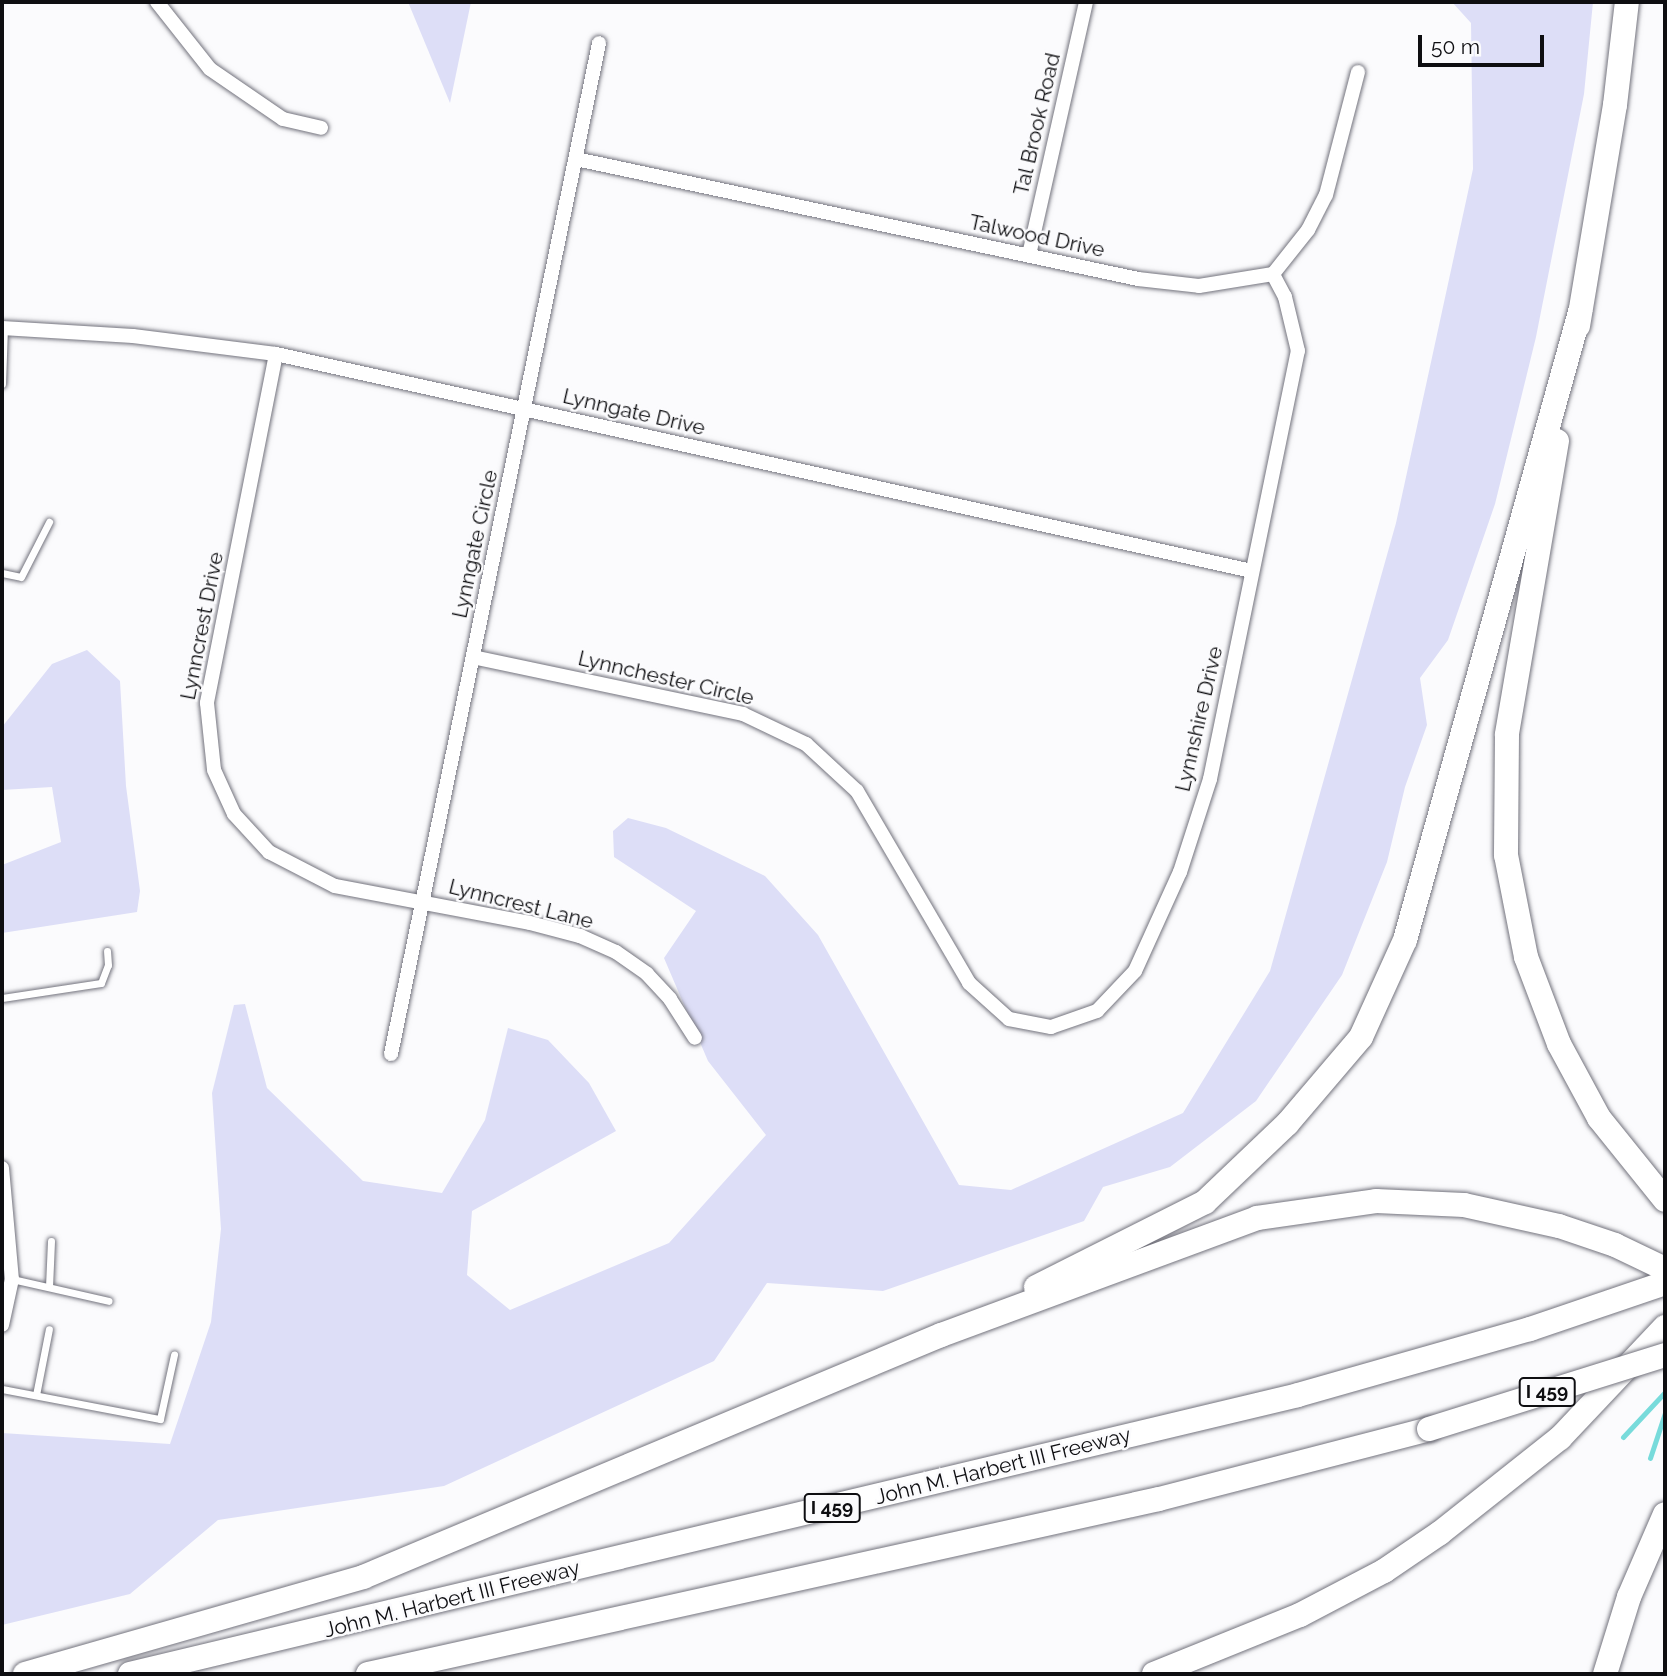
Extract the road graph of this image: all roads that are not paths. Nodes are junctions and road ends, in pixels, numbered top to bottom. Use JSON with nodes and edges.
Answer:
{"nodes":[{"id":1,"x":157,"y":2,"type":"edge"},
{"id":2,"x":1086,"y":2,"type":"edge"},
{"id":3,"x":1627,"y":2,"type":"edge"},
{"id":4,"x":599,"y":43,"type":"dead end"},
{"id":5,"x":1358,"y":72,"type":"dead end"},
{"id":6,"x":321,"y":128,"type":"dead end"},
{"id":7,"x":576,"y":159,"type":"junction"},
{"id":8,"x":1029,"y":255,"type":"junction"},
{"id":9,"x":1273,"y":274,"type":"junction"},
{"id":10,"x":1580,"y":312,"type":"junction"},
{"id":11,"x":3,"y":328,"type":"edge"},
{"id":12,"x":276,"y":354,"type":"junction"},
{"id":13,"x":2,"y":384,"type":"edge"},
{"id":14,"x":524,"y":409,"type":"junction"},
{"id":15,"x":49,"y":522,"type":"dead end"},
{"id":16,"x":1252,"y":571,"type":"junction"},
{"id":17,"x":2,"y":573,"type":"edge"},
{"id":18,"x":473,"y":657,"type":"junction"},
{"id":19,"x":423,"y":902,"type":"junction"},
{"id":20,"x":107,"y":951,"type":"dead end"},
{"id":21,"x":969,"y":983,"type":"joint"},
{"id":22,"x":2,"y":998,"type":"edge"},
{"id":23,"x":695,"y":1038,"type":"dead end"},
{"id":24,"x":391,"y":1054,"type":"dead end"},
{"id":25,"x":2,"y":1168,"type":"edge"},
{"id":26,"x":1665,"y":1200,"type":"edge"},
{"id":27,"x":51,"y":1241,"type":"dead end"},
{"id":28,"x":1665,"y":1269,"type":"edge"},
{"id":29,"x":12,"y":1279,"type":"junction"},
{"id":30,"x":1665,"y":1283,"type":"edge"},
{"id":31,"x":49,"y":1287,"type":"junction"},
{"id":32,"x":109,"y":1301,"type":"dead end"},
{"id":33,"x":2,"y":1325,"type":"edge"},
{"id":34,"x":1665,"y":1327,"type":"edge"},
{"id":35,"x":49,"y":1329,"type":"dead end"},
{"id":36,"x":941,"y":1335,"type":"junction"},
{"id":37,"x":174,"y":1355,"type":"dead end"},
{"id":38,"x":1665,"y":1355,"type":"edge"},
{"id":39,"x":2,"y":1389,"type":"edge"},
{"id":40,"x":36,"y":1395,"type":"junction"},
{"id":41,"x":1665,"y":1514,"type":"edge"},
{"id":42,"x":25,"y":1674,"type":"edge"},
{"id":43,"x":130,"y":1674,"type":"edge"},
{"id":44,"x":368,"y":1674,"type":"edge"},
{"id":45,"x":1154,"y":1674,"type":"edge"},
{"id":46,"x":1605,"y":1674,"type":"edge"}],
"edges":[{"from":1,"to":6,"type":"street"},
{"from":2,"to":8,"type":"street","name":"Tal Brook Road"},
{"from":3,"to":10,"type":"highway"},
{"from":4,"to":7,"type":"street","name":"Lynngate Circle"},
{"from":5,"to":9,"type":"street"},
{"from":7,"to":8,"type":"street","name":"Talwood Drive"},
{"from":7,"to":14,"type":"street","name":"Lynngate Circle"},
{"from":8,"to":9,"type":"street","name":"Talwood Drive"},
{"from":9,"to":16,"type":"street","name":"Lynnshire Drive"},
{"from":10,"to":26,"type":"highway"},
{"from":10,"to":36,"type":"highway"},
{"from":11,"to":12,"type":"street","name":"Lynngate Drive"},
{"from":11,"to":13,"type":"lane"},
{"from":12,"to":14,"type":"street","name":"Lynngate Drive"},
{"from":12,"to":19,"type":"street","name":"Lynncrest Drive"},
{"from":14,"to":16,"type":"street","name":"Lynngate Drive"},
{"from":14,"to":18,"type":"street","name":"Lynngate Circle"},
{"from":15,"to":17,"type":"lane"},
{"from":16,"to":21,"type":"street","name":"Lynnshire Drive"},
{"from":18,"to":19,"type":"street","name":"Lynngate Circle"},
{"from":18,"to":21,"type":"street","name":"Lynnchester Circle"},
{"from":19,"to":23,"type":"street","name":"Lynncrest Lane"},
{"from":19,"to":24,"type":"street","name":"Lynngate Circle"},
{"from":20,"to":22,"type":"lane"},
{"from":25,"to":29,"type":"street"},
{"from":27,"to":31,"type":"lane"},
{"from":28,"to":36,"type":"highway"},
{"from":29,"to":31,"type":"lane"},
{"from":29,"to":33,"type":"street"},
{"from":30,"to":43,"type":"highway","name":"John M. Harbert III Freeway","number":"I 459"},
{"from":31,"to":32,"type":"lane"},
{"from":34,"to":45,"type":"highway"},
{"from":35,"to":40,"type":"lane"},
{"from":36,"to":42,"type":"highway"},
{"from":37,"to":40,"type":"lane"},
{"from":38,"to":44,"type":"highway","number":"I 459","bridge":true},
{"from":39,"to":40,"type":"lane"},
{"from":41,"to":46,"type":"highway"}]}
